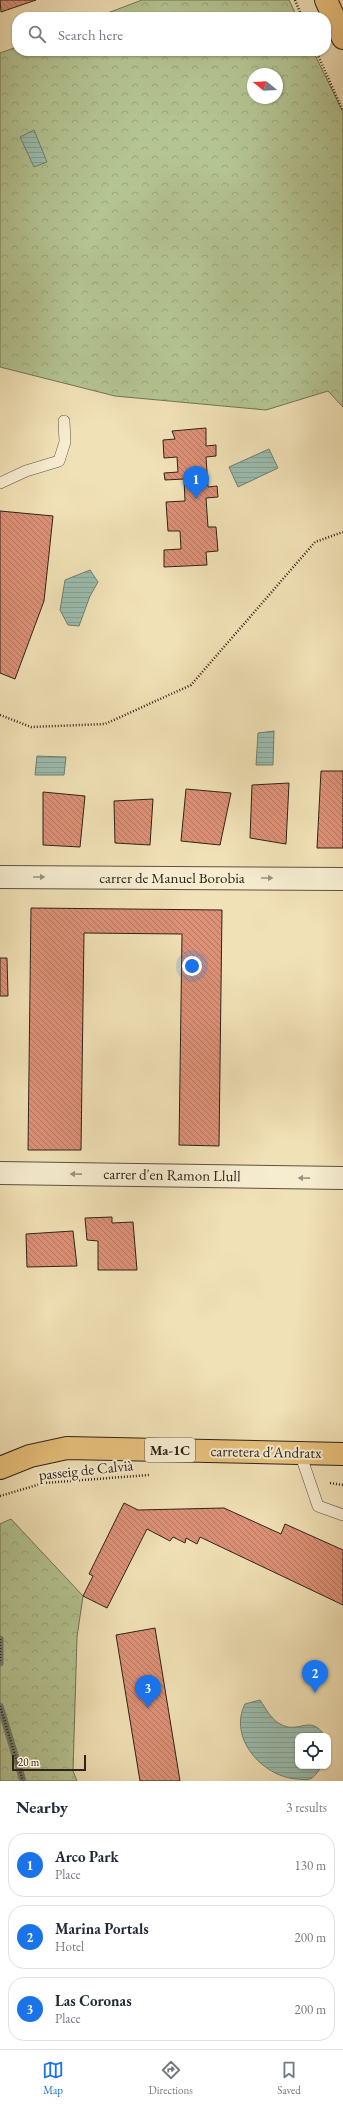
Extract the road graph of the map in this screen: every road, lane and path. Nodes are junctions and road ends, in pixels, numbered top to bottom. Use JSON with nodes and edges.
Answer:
{"nodes":[{"id":1,"x":295,"y":0,"type":"edge"},
{"id":2,"x":326,"y":0,"type":"edge"},
{"id":3,"x":300,"y":12,"type":"edge"},
{"id":4,"x":341,"y":32,"type":"edge"},
{"id":5,"x":318,"y":56,"type":"edge"},
{"id":6,"x":343,"y":111,"type":"edge"},
{"id":7,"x":64,"y":421,"type":"dead end"},
{"id":8,"x":0,"y":482,"type":"edge"},
{"id":9,"x":343,"y":532,"type":"edge"},
{"id":10,"x":0,"y":715,"type":"edge"},
{"id":11,"x":0,"y":877,"type":"edge"},
{"id":12,"x":343,"y":879,"type":"edge"},
{"id":13,"x":0,"y":1173,"type":"edge"},
{"id":14,"x":343,"y":1178,"type":"edge"},
{"id":15,"x":300,"y":1453,"type":"junction"},
{"id":16,"x":343,"y":1454,"type":"edge"},
{"id":17,"x":5,"y":1463,"type":"edge"},
{"id":18,"x":152,"y":1475,"type":"dead end"},
{"id":19,"x":309,"y":1480,"type":"junction"},
{"id":20,"x":343,"y":1485,"type":"edge"},
{"id":21,"x":0,"y":1496,"type":"edge"},
{"id":22,"x":343,"y":1515,"type":"edge"},
{"id":23,"x":0,"y":1639,"type":"edge"},
{"id":24,"x":0,"y":1663,"type":"edge"},
{"id":25,"x":0,"y":1706,"type":"edge"},
{"id":26,"x":23,"y":1781,"type":"edge"}],
"edges":[{"from":1,"to":3,"type":"path"},
{"from":2,"to":4,"type":"main road"},
{"from":5,"to":6,"type":"path"},
{"from":7,"to":8,"type":"lane"},
{"from":9,"to":10,"type":"path"},
{"from":11,"to":12,"type":"street","name":"carrer de Manuel Borobia","one_way":true},
{"from":14,"to":13,"type":"street","name":"carrer d'en Ramon Llull","one_way":true},
{"from":15,"to":16,"type":"main road","name":"carretera d'Andratx","number":"Ma-1C"},
{"from":15,"to":17,"type":"main road","name":"carretera d'Andratx","number":"Ma-1C"},
{"from":15,"to":19,"type":"lane"},
{"from":18,"to":21,"type":"path","name":"passeig de Calvià"},
{"from":19,"to":20,"type":"path"},
{"from":19,"to":22,"type":"lane"},
{"from":23,"to":24,"type":"path"},
{"from":25,"to":26,"type":"path"}]}
